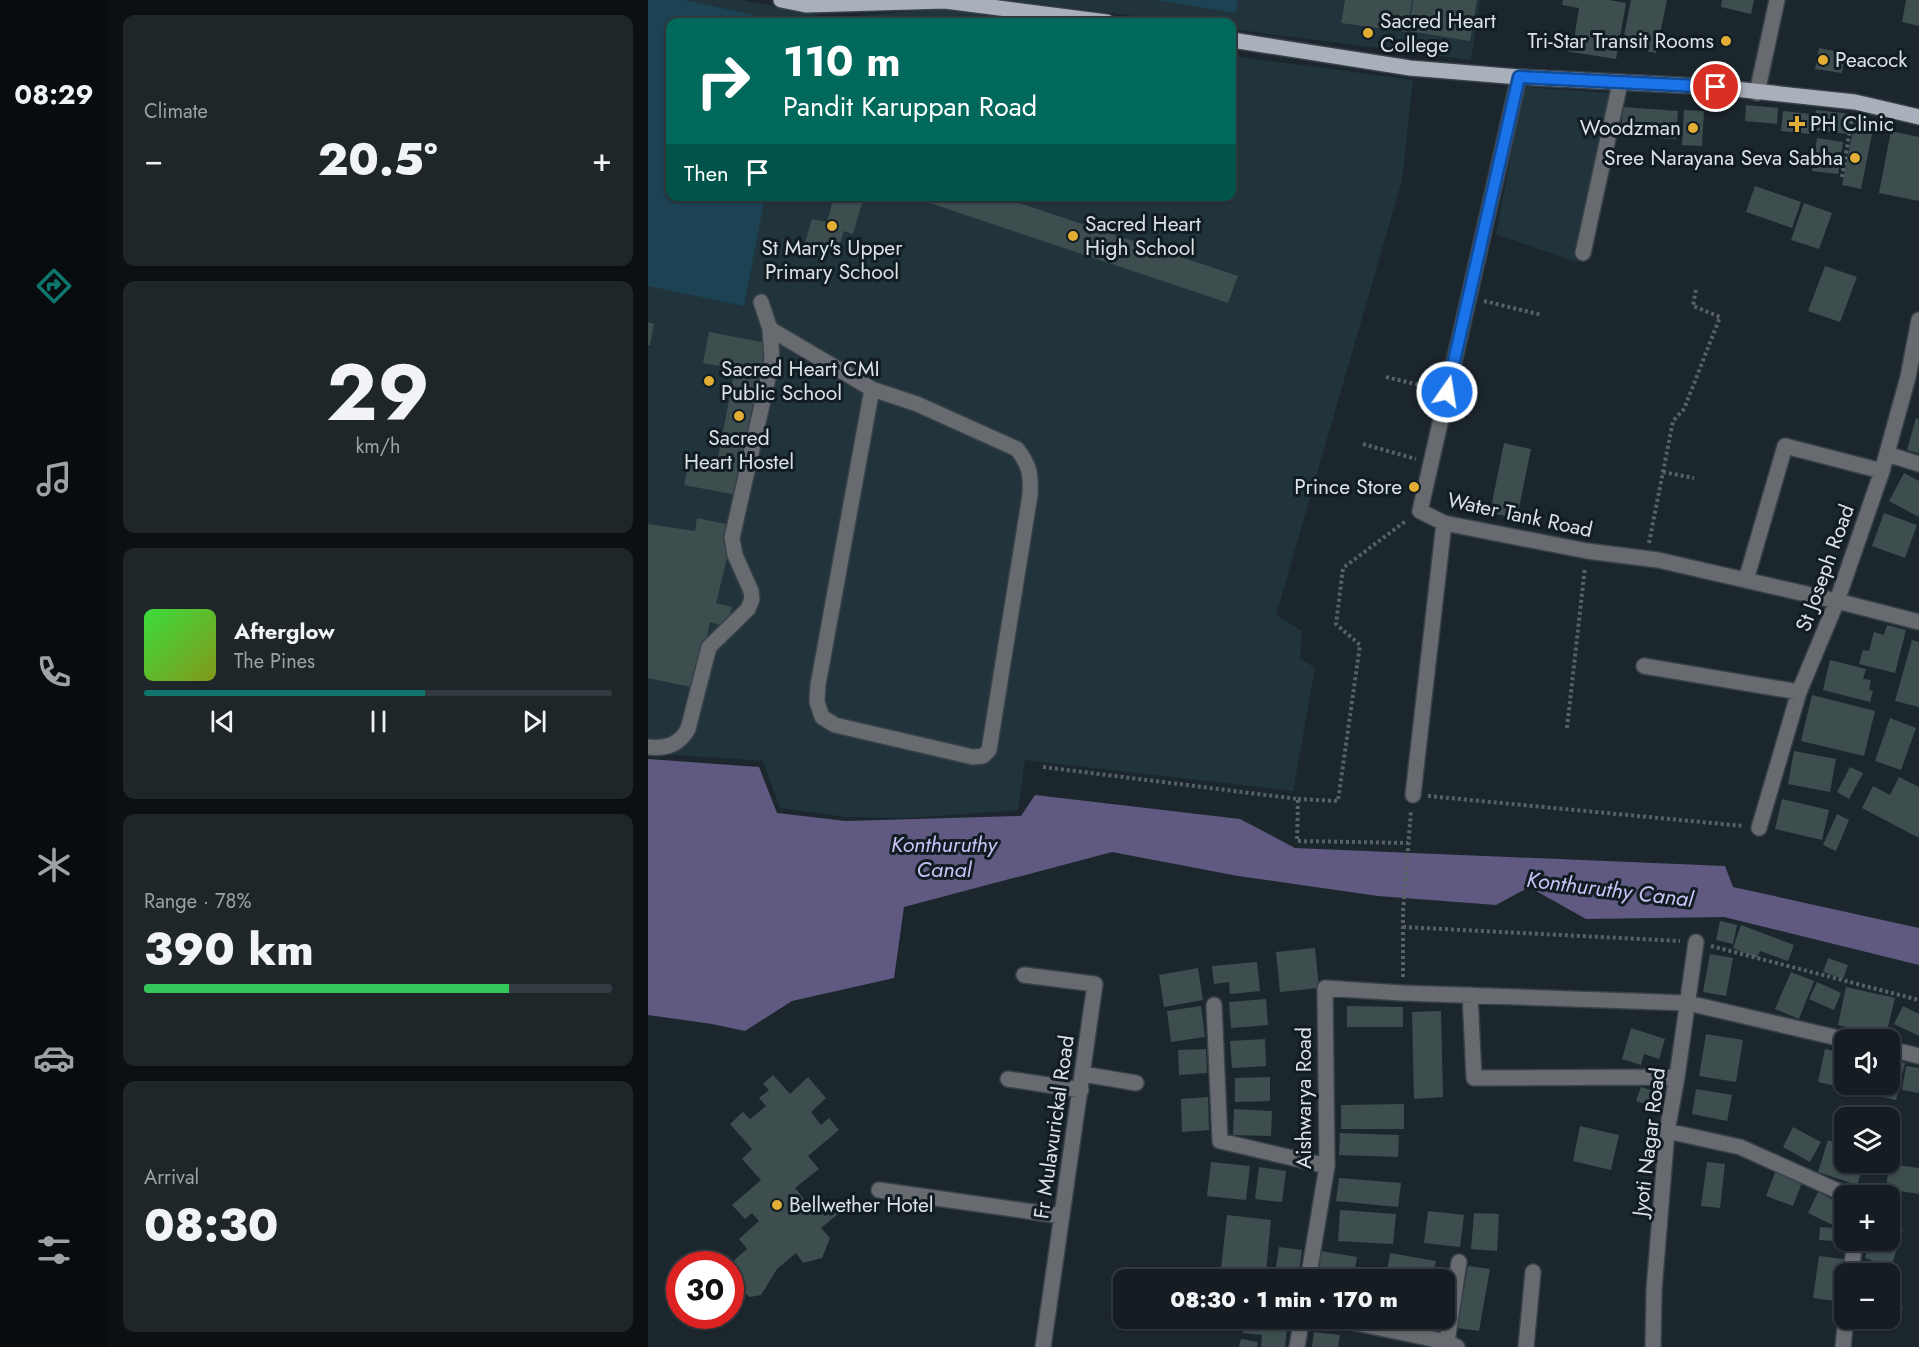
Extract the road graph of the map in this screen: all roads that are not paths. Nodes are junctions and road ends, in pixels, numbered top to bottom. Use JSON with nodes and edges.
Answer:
{"nodes":[{"id":1,"x":781,"y":0,"type":"edge"},
{"id":2,"x":1777,"y":0,"type":"edge"},
{"id":3,"x":1076,"y":18,"type":"edge"},
{"id":4,"x":1236,"y":41,"type":"edge"},
{"id":5,"x":1519,"y":77,"type":"junction"},
{"id":6,"x":1620,"y":82,"type":"junction"},
{"id":7,"x":1757,"y":93,"type":"junction"},
{"id":8,"x":1919,"y":117,"type":"edge"},
{"id":9,"x":1583,"y":253,"type":"dead end"},
{"id":10,"x":761,"y":302,"type":"dead end"},
{"id":11,"x":1919,"y":320,"type":"edge"},
{"id":12,"x":770,"y":329,"type":"junction"},
{"id":13,"x":872,"y":389,"type":"junction"},
{"id":14,"x":1887,"y":454,"type":"junction"},
{"id":15,"x":1919,"y":464,"type":"edge"},
{"id":16,"x":1882,"y":471,"type":"junction"},
{"id":17,"x":1444,"y":523,"type":"junction"},
{"id":18,"x":1746,"y":580,"type":"junction"},
{"id":19,"x":1837,"y":601,"type":"junction"},
{"id":20,"x":1919,"y":622,"type":"edge"},
{"id":21,"x":1644,"y":666,"type":"dead end"},
{"id":22,"x":1799,"y":692,"type":"junction"},
{"id":23,"x":648,"y":747,"type":"edge"},
{"id":24,"x":1413,"y":795,"type":"road end"},
{"id":25,"x":1759,"y":828,"type":"road end"},
{"id":26,"x":1696,"y":942,"type":"road end"},
{"id":27,"x":1024,"y":975,"type":"dead end"},
{"id":28,"x":1470,"y":995,"type":"junction"},
{"id":29,"x":1688,"y":1003,"type":"junction"},
{"id":30,"x":1214,"y":1005,"type":"dead end"},
{"id":31,"x":1834,"y":1037,"type":"edge"},
{"id":32,"x":1900,"y":1051,"type":"edge"},
{"id":33,"x":1919,"y":1056,"type":"edge"},
{"id":34,"x":1083,"y":1074,"type":"junction"},
{"id":35,"x":1677,"y":1077,"type":"junction"},
{"id":36,"x":1008,"y":1078,"type":"dead end"},
{"id":37,"x":1136,"y":1083,"type":"dead end"},
{"id":38,"x":1081,"y":1090,"type":"junction"},
{"id":39,"x":1668,"y":1131,"type":"junction"},
{"id":40,"x":1327,"y":1166,"type":"junction"},
{"id":41,"x":1834,"y":1189,"type":"edge"},
{"id":42,"x":879,"y":1190,"type":"dead end"},
{"id":43,"x":1062,"y":1216,"type":"junction"},
{"id":44,"x":1459,"y":1262,"type":"dead end"},
{"id":45,"x":1310,"y":1269,"type":"edge"},
{"id":46,"x":1533,"y":1272,"type":"dead end"},
{"id":47,"x":1300,"y":1329,"type":"edge"},
{"id":48,"x":1383,"y":1329,"type":"edge"},
{"id":49,"x":1845,"y":1329,"type":"edge"},
{"id":50,"x":1452,"y":1344,"type":"edge"},
{"id":51,"x":1043,"y":1347,"type":"edge"},
{"id":52,"x":1297,"y":1347,"type":"edge"},
{"id":53,"x":1526,"y":1347,"type":"edge"},
{"id":54,"x":1653,"y":1347,"type":"edge"},
{"id":55,"x":1843,"y":1347,"type":"edge"}],
"edges":[{"from":1,"to":3,"type":"main road"},
{"from":2,"to":7,"type":"street"},
{"from":4,"to":5,"type":"main road"},
{"from":5,"to":6,"type":"main road"},
{"from":5,"to":17,"type":"street","name":"Water Tank Road"},
{"from":6,"to":7,"type":"main road"},
{"from":6,"to":9,"type":"street"},
{"from":7,"to":8,"type":"main road"},
{"from":10,"to":12,"type":"street"},
{"from":11,"to":14,"type":"street","name":"St Joseph Road"},
{"from":12,"to":13,"type":"street"},
{"from":12,"to":23,"type":"street"},
{"from":13,"to":13,"type":"street"},
{"from":14,"to":15,"type":"street"},
{"from":14,"to":16,"type":"street","name":"St Joseph Road"},
{"from":16,"to":18,"type":"street"},
{"from":16,"to":19,"type":"street","name":"St Joseph Road"},
{"from":17,"to":18,"type":"street","name":"Water Tank Road"},
{"from":17,"to":24,"type":"street"},
{"from":18,"to":19,"type":"street","name":"Water Tank Road"},
{"from":19,"to":20,"type":"street","name":"Water Tank Road"},
{"from":19,"to":22,"type":"street","name":"St Joseph Road"},
{"from":21,"to":22,"type":"street"},
{"from":22,"to":25,"type":"street","name":"St Joseph Road"},
{"from":26,"to":29,"type":"street","name":"Jyoti Nagar Road"},
{"from":27,"to":34,"type":"street","name":"Fr Mulavurickal Road"},
{"from":28,"to":29,"type":"street"},
{"from":28,"to":35,"type":"street"},
{"from":28,"to":40,"type":"street","name":"Aishwarya Road"},
{"from":29,"to":31,"type":"street"},
{"from":29,"to":35,"type":"street","name":"Jyoti Nagar Road"},
{"from":30,"to":40,"type":"street"},
{"from":32,"to":33,"type":"street"},
{"from":34,"to":37,"type":"street"},
{"from":34,"to":38,"type":"street","name":"Fr Mulavurickal Road"},
{"from":35,"to":39,"type":"street","name":"Jyoti Nagar Road"},
{"from":36,"to":38,"type":"street"},
{"from":38,"to":43,"type":"street","name":"Fr Mulavurickal Road"},
{"from":39,"to":41,"type":"street"},
{"from":39,"to":54,"type":"street","name":"Jyoti Nagar Road"},
{"from":40,"to":45,"type":"street","name":"Aishwarya Road"},
{"from":42,"to":43,"type":"street"},
{"from":43,"to":51,"type":"street","name":"Fr Mulavurickal Road"},
{"from":44,"to":50,"type":"street"},
{"from":46,"to":53,"type":"street"},
{"from":47,"to":52,"type":"street"},
{"from":48,"to":50,"type":"street"},
{"from":49,"to":55,"type":"street"}]}
